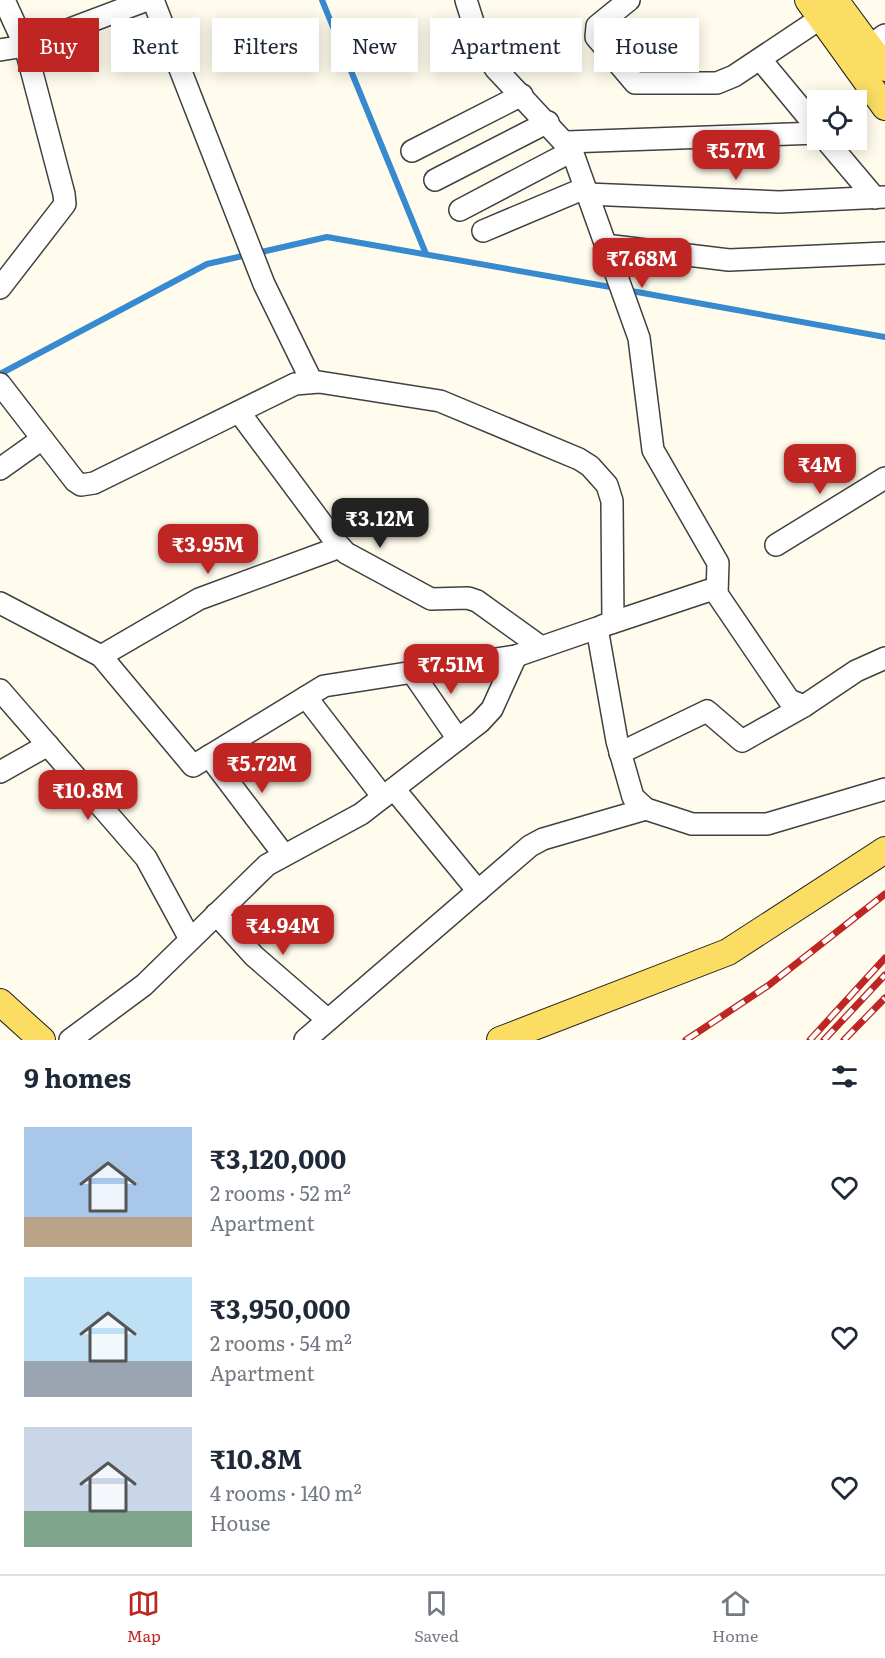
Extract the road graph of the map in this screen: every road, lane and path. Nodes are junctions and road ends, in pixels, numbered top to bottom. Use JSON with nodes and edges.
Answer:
{"nodes":[{"id":1,"x":4,"y":0,"type":"edge"},
{"id":2,"x":147,"y":0,"type":"edge"},
{"id":3,"x":153,"y":0,"type":"edge"},
{"id":4,"x":466,"y":0,"type":"edge"},
{"id":5,"x":629,"y":0,"type":"edge"},
{"id":6,"x":821,"y":6,"type":"edge"},
{"id":7,"x":99,"y":18,"type":"edge"},
{"id":8,"x":18,"y":31,"type":"edge"},
{"id":9,"x":877,"y":40,"type":"edge"},
{"id":10,"x":18,"y":47,"type":"edge"},
{"id":11,"x":0,"y":50,"type":"edge"},
{"id":12,"x":760,"y":59,"type":"junction"},
{"id":13,"x":885,"y":68,"type":"edge"},
{"id":14,"x":32,"y":72,"type":"edge"},
{"id":15,"x":522,"y":95,"type":"junction"},
{"id":16,"x":885,"y":107,"type":"edge"},
{"id":17,"x":807,"y":117,"type":"edge"},
{"id":18,"x":548,"y":122,"type":"junction"},
{"id":19,"x":807,"y":132,"type":"edge"},
{"id":20,"x":570,"y":146,"type":"junction"},
{"id":21,"x":835,"y":150,"type":"edge"},
{"id":22,"x":412,"y":151,"type":"dead end"},
{"id":23,"x":435,"y":180,"type":"dead end"},
{"id":24,"x":586,"y":191,"type":"junction"},
{"id":25,"x":880,"y":198,"type":"edge"},
{"id":26,"x":460,"y":210,"type":"dead end"},
{"id":27,"x":483,"y":231,"type":"dead end"},
{"id":28,"x":606,"y":249,"type":"junction"},
{"id":29,"x":885,"y":253,"type":"edge"},
{"id":30,"x":0,"y":288,"type":"edge"},
{"id":31,"x":312,"y":382,"type":"junction"},
{"id":32,"x":2,"y":386,"type":"edge"},
{"id":33,"x":239,"y":412,"type":"junction"},
{"id":34,"x":42,"y":439,"type":"junction"},
{"id":35,"x":0,"y":470,"type":"edge"},
{"id":36,"x":885,"y":478,"type":"edge"},
{"id":37,"x":776,"y":545,"type":"dead end"},
{"id":38,"x":340,"y":548,"type":"junction"},
{"id":39,"x":717,"y":594,"type":"junction"},
{"id":40,"x":0,"y":603,"type":"edge"},
{"id":41,"x":605,"y":625,"type":"junction"},
{"id":42,"x":542,"y":647,"type":"junction"},
{"id":43,"x":101,"y":656,"type":"junction"},
{"id":44,"x":516,"y":656,"type":"junction"},
{"id":45,"x":885,"y":658,"type":"edge"},
{"id":46,"x":412,"y":672,"type":"junction"},
{"id":47,"x":0,"y":690,"type":"edge"},
{"id":48,"x":306,"y":697,"type":"junction"},
{"id":49,"x":804,"y":706,"type":"junction"},
{"id":50,"x":458,"y":740,"type":"junction"},
{"id":51,"x":48,"y":744,"type":"junction"},
{"id":52,"x":620,"y":753,"type":"junction"},
{"id":53,"x":209,"y":756,"type":"junction"},
{"id":54,"x":0,"y":772,"type":"edge"},
{"id":55,"x":885,"y":789,"type":"edge"},
{"id":56,"x":388,"y":793,"type":"junction"},
{"id":57,"x":645,"y":809,"type":"junction"},
{"id":58,"x":885,"y":850,"type":"edge"},
{"id":59,"x":284,"y":855,"type":"junction"},
{"id":60,"x":478,"y":891,"type":"junction"},
{"id":61,"x":216,"y":914,"type":"junction"},
{"id":62,"x":190,"y":939,"type":"junction"},
{"id":63,"x":0,"y":1002,"type":"edge"},
{"id":64,"x":328,"y":1020,"type":"junction"},
{"id":65,"x":42,"y":1040,"type":"edge"},
{"id":66,"x":70,"y":1040,"type":"edge"},
{"id":67,"x":305,"y":1040,"type":"edge"},
{"id":68,"x":500,"y":1040,"type":"edge"}],
"edges":[{"from":1,"to":8,"type":"street"},
{"from":2,"to":7,"type":"street"},
{"from":3,"to":31,"type":"street"},
{"from":4,"to":15,"type":"street"},
{"from":5,"to":12,"type":"street"},
{"from":6,"to":9,"type":"main road"},
{"from":6,"to":12,"type":"street"},
{"from":6,"to":16,"type":"main road"},
{"from":9,"to":13,"type":"main road"},
{"from":10,"to":11,"type":"street"},
{"from":12,"to":17,"type":"street"},
{"from":14,"to":30,"type":"street"},
{"from":15,"to":18,"type":"street"},
{"from":15,"to":22,"type":"street"},
{"from":18,"to":20,"type":"street"},
{"from":18,"to":23,"type":"street"},
{"from":19,"to":20,"type":"street"},
{"from":20,"to":24,"type":"street"},
{"from":20,"to":26,"type":"street"},
{"from":21,"to":25,"type":"street"},
{"from":24,"to":25,"type":"street"},
{"from":24,"to":27,"type":"street"},
{"from":24,"to":28,"type":"street"},
{"from":28,"to":29,"type":"street"},
{"from":28,"to":39,"type":"street"},
{"from":31,"to":33,"type":"street"},
{"from":31,"to":41,"type":"street"},
{"from":32,"to":34,"type":"street"},
{"from":33,"to":34,"type":"street"},
{"from":33,"to":38,"type":"street"},
{"from":34,"to":35,"type":"street"},
{"from":36,"to":37,"type":"street"},
{"from":38,"to":42,"type":"street"},
{"from":38,"to":43,"type":"street"},
{"from":39,"to":41,"type":"street"},
{"from":39,"to":49,"type":"street"},
{"from":40,"to":43,"type":"street"},
{"from":41,"to":42,"type":"street"},
{"from":41,"to":52,"type":"street"},
{"from":42,"to":44,"type":"street"},
{"from":43,"to":53,"type":"street"},
{"from":44,"to":46,"type":"street"},
{"from":44,"to":50,"type":"street"},
{"from":45,"to":49,"type":"street"},
{"from":46,"to":48,"type":"street"},
{"from":46,"to":50,"type":"street"},
{"from":47,"to":51,"type":"street"},
{"from":48,"to":53,"type":"street"},
{"from":48,"to":56,"type":"street"},
{"from":49,"to":52,"type":"street"},
{"from":50,"to":56,"type":"street"},
{"from":51,"to":54,"type":"street"},
{"from":51,"to":62,"type":"street"},
{"from":52,"to":57,"type":"street"},
{"from":53,"to":59,"type":"street"},
{"from":55,"to":57,"type":"street"},
{"from":56,"to":59,"type":"street"},
{"from":56,"to":60,"type":"street"},
{"from":57,"to":60,"type":"street"},
{"from":58,"to":68,"type":"main road"},
{"from":59,"to":61,"type":"street"},
{"from":60,"to":64,"type":"street"},
{"from":61,"to":62,"type":"street"},
{"from":61,"to":64,"type":"street"},
{"from":62,"to":66,"type":"street"},
{"from":63,"to":65,"type":"main road"},
{"from":64,"to":67,"type":"street"}]}
